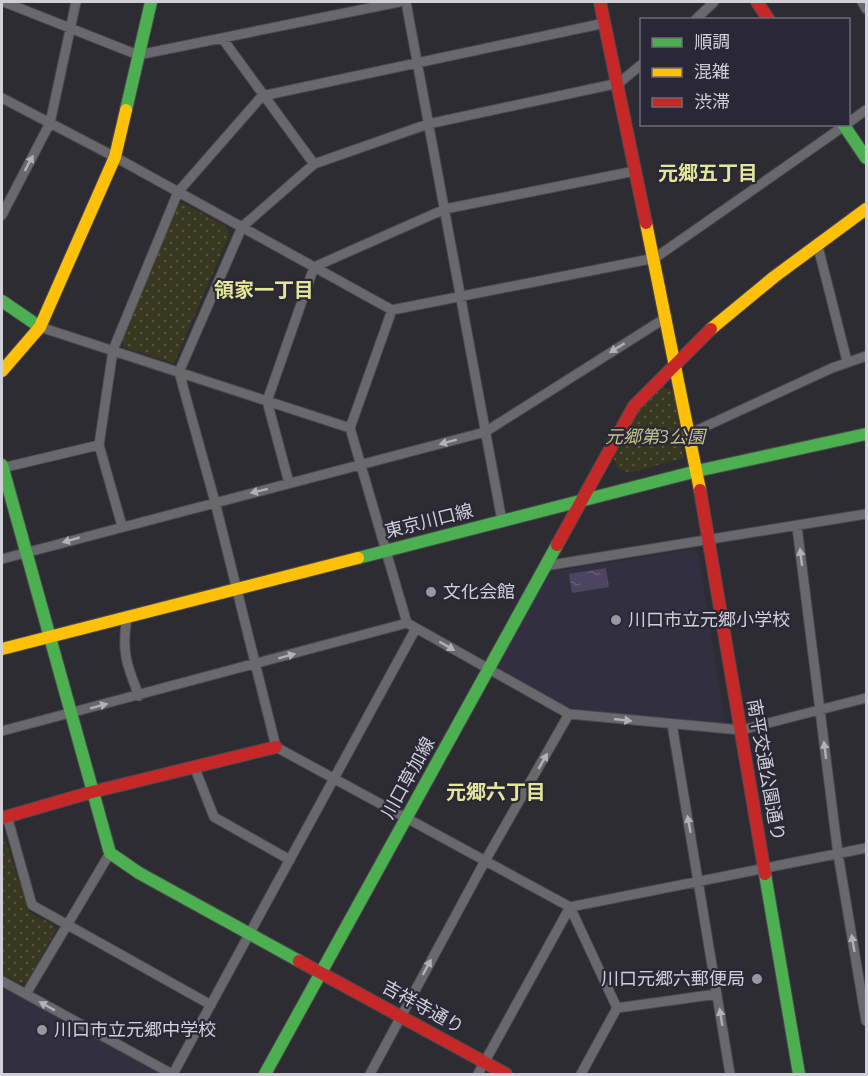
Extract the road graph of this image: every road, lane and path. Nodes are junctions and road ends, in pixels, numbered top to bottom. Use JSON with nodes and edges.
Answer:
{"nodes":[{"id":1,"x":4,"y":2,"type":"edge"},
{"id":2,"x":76,"y":2,"type":"edge"},
{"id":3,"x":151,"y":2,"type":"edge"},
{"id":4,"x":399,"y":2,"type":"edge"},
{"id":5,"x":406,"y":2,"type":"edge"},
{"id":6,"x":600,"y":2,"type":"edge"},
{"id":7,"x":714,"y":2,"type":"edge"},
{"id":8,"x":757,"y":2,"type":"edge"},
{"id":9,"x":862,"y":2,"type":"edge"},
{"id":10,"x":867,"y":9,"type":"edge"},
{"id":11,"x":696,"y":18,"type":"edge"},
{"id":12,"x":768,"y":18,"type":"edge"},
{"id":13,"x":605,"y":23,"type":"junction"},
{"id":14,"x":70,"y":27,"type":"junction"},
{"id":15,"x":222,"y":38,"type":"junction"},
{"id":16,"x":138,"y":55,"type":"junction"},
{"id":17,"x":417,"y":63,"type":"junction"},
{"id":18,"x":640,"y":66,"type":"edge"},
{"id":19,"x":619,"y":83,"type":"junction"},
{"id":20,"x":262,"y":96,"type":"junction"},
{"id":21,"x":2,"y":98,"type":"edge"},
{"id":22,"x":867,"y":110,"type":"edge"},
{"id":23,"x":850,"y":122,"type":"edge"},
{"id":24,"x":50,"y":123,"type":"junction"},
{"id":25,"x":428,"y":124,"type":"junction"},
{"id":26,"x":845,"y":126,"type":"edge"},
{"id":27,"x":847,"y":126,"type":"edge"},
{"id":28,"x":115,"y":157,"type":"junction"},
{"id":29,"x":867,"y":158,"type":"edge"},
{"id":30,"x":314,"y":164,"type":"junction"},
{"id":31,"x":635,"y":171,"type":"junction"},
{"id":32,"x":178,"y":192,"type":"junction"},
{"id":33,"x":445,"y":209,"type":"junction"},
{"id":34,"x":867,"y":209,"type":"edge"},
{"id":35,"x":2,"y":215,"type":"edge"},
{"id":36,"x":242,"y":227,"type":"junction"},
{"id":37,"x":817,"y":243,"type":"junction"},
{"id":38,"x":655,"y":258,"type":"junction"},
{"id":39,"x":314,"y":267,"type":"junction"},
{"id":40,"x":459,"y":296,"type":"junction"},
{"id":41,"x":2,"y":301,"type":"edge"},
{"id":42,"x":392,"y":310,"type":"junction"},
{"id":43,"x":667,"y":317,"type":"junction"},
{"id":44,"x":40,"y":327,"type":"junction"},
{"id":45,"x":113,"y":350,"type":"junction"},
{"id":46,"x":867,"y":356,"type":"edge"},
{"id":47,"x":848,"y":361,"type":"junction"},
{"id":48,"x":675,"y":363,"type":"junction"},
{"id":49,"x":2,"y":371,"type":"edge"},
{"id":50,"x":179,"y":372,"type":"junction"},
{"id":51,"x":267,"y":401,"type":"junction"},
{"id":52,"x":350,"y":428,"type":"junction"},
{"id":53,"x":485,"y":432,"type":"junction"},
{"id":54,"x":689,"y":434,"type":"junction"},
{"id":55,"x":867,"y":434,"type":"edge"},
{"id":56,"x":99,"y":445,"type":"junction"},
{"id":57,"x":360,"y":465,"type":"junction"},
{"id":58,"x":2,"y":467,"type":"edge"},
{"id":59,"x":697,"y":471,"type":"junction"},
{"id":60,"x":289,"y":483,"type":"junction"},
{"id":61,"x":582,"y":500,"type":"junction"},
{"id":62,"x":215,"y":502,"type":"junction"},
{"id":63,"x":867,"y":514,"type":"edge"},
{"id":64,"x":502,"y":521,"type":"junction"},
{"id":65,"x":123,"y":526,"type":"junction"},
{"id":66,"x":797,"y":527,"type":"junction"},
{"id":67,"x":710,"y":542,"type":"junction"},
{"id":68,"x":384,"y":551,"type":"junction"},
{"id":69,"x":26,"y":552,"type":"junction"},
{"id":70,"x":2,"y":559,"type":"edge"},
{"id":71,"x":545,"y":566,"type":"junction"},
{"id":72,"x":237,"y":589,"type":"junction"},
{"id":73,"x":127,"y":618,"type":"junction"},
{"id":74,"x":411,"y":626,"type":"junction"},
{"id":75,"x":50,"y":638,"type":"junction"},
{"id":76,"x":2,"y":649,"type":"edge"},
{"id":77,"x":256,"y":665,"type":"junction"},
{"id":78,"x":488,"y":670,"type":"junction"},
{"id":79,"x":140,"y":696,"type":"junction"},
{"id":80,"x":867,"y":698,"type":"edge"},
{"id":81,"x":820,"y":710,"type":"junction"},
{"id":82,"x":70,"y":714,"type":"junction"},
{"id":83,"x":569,"y":714,"type":"junction"},
{"id":84,"x":672,"y":724,"type":"junction"},
{"id":85,"x":741,"y":730,"type":"junction"},
{"id":86,"x":2,"y":731,"type":"edge"},
{"id":87,"x":276,"y":747,"type":"junction"},
{"id":88,"x":194,"y":766,"type":"junction"},
{"id":89,"x":335,"y":778,"type":"junction"},
{"id":90,"x":92,"y":792,"type":"junction"},
{"id":91,"x":4,"y":817,"type":"edge"},
{"id":92,"x":407,"y":818,"type":"junction"},
{"id":93,"x":867,"y":848,"type":"edge"},
{"id":94,"x":110,"y":853,"type":"junction"},
{"id":95,"x":838,"y":854,"type":"junction"},
{"id":96,"x":290,"y":860,"type":"junction"},
{"id":97,"x":485,"y":861,"type":"junction"},
{"id":98,"x":764,"y":867,"type":"junction"},
{"id":99,"x":699,"y":881,"type":"junction"},
{"id":100,"x":570,"y":907,"type":"junction"},
{"id":101,"x":67,"y":925,"type":"junction"},
{"id":102,"x":250,"y":933,"type":"junction"},
{"id":103,"x":862,"y":969,"type":"edge"},
{"id":104,"x":321,"y":972,"type":"junction"},
{"id":105,"x":2,"y":981,"type":"edge"},
{"id":106,"x":26,"y":994,"type":"junction"},
{"id":107,"x":717,"y":994,"type":"junction"},
{"id":108,"x":211,"y":1005,"type":"junction"},
{"id":109,"x":617,"y":1008,"type":"junction"},
{"id":110,"x":401,"y":1016,"type":"junction"},
{"id":111,"x":867,"y":1021,"type":"edge"},
{"id":112,"x":485,"y":1062,"type":"junction"},
{"id":113,"x":172,"y":1074,"type":"edge"},
{"id":114,"x":265,"y":1074,"type":"edge"},
{"id":115,"x":370,"y":1074,"type":"edge"},
{"id":116,"x":478,"y":1074,"type":"edge"},
{"id":117,"x":506,"y":1074,"type":"edge"},
{"id":118,"x":580,"y":1074,"type":"edge"},
{"id":119,"x":730,"y":1074,"type":"edge"},
{"id":120,"x":799,"y":1074,"type":"edge"}],
"edges":[{"from":1,"to":14,"type":"street"},
{"from":2,"to":14,"type":"street"},
{"from":3,"to":16,"type":"street"},
{"from":4,"to":15,"type":"street"},
{"from":5,"to":17,"type":"street"},
{"from":6,"to":13,"type":"street","name":"南平交通公園通り"},
{"from":7,"to":11,"type":"street"},
{"from":8,"to":12,"type":"street"},
{"from":9,"to":10,"type":"street"},
{"from":13,"to":17,"type":"street"},
{"from":13,"to":19,"type":"street","name":"南平交通公園通り"},
{"from":14,"to":16,"type":"street"},
{"from":14,"to":24,"type":"street"},
{"from":15,"to":16,"type":"street"},
{"from":15,"to":20,"type":"street"},
{"from":16,"to":28,"type":"street"},
{"from":17,"to":20,"type":"street"},
{"from":17,"to":25,"type":"street"},
{"from":18,"to":19,"type":"street"},
{"from":19,"to":25,"type":"street"},
{"from":19,"to":31,"type":"street","name":"南平交通公園通り"},
{"from":20,"to":30,"type":"street"},
{"from":20,"to":32,"type":"street"},
{"from":21,"to":24,"type":"street"},
{"from":22,"to":23,"type":"street"},
{"from":24,"to":28,"type":"street"},
{"from":35,"to":24,"type":"street","one_way":true},
{"from":25,"to":30,"type":"street"},
{"from":25,"to":33,"type":"street"},
{"from":26,"to":38,"type":"street"},
{"from":27,"to":29,"type":"street"},
{"from":28,"to":32,"type":"street"},
{"from":28,"to":44,"type":"street"},
{"from":30,"to":36,"type":"street"},
{"from":31,"to":33,"type":"street"},
{"from":31,"to":38,"type":"street","name":"南平交通公園通り"},
{"from":32,"to":36,"type":"street"},
{"from":32,"to":45,"type":"street"},
{"from":33,"to":39,"type":"street"},
{"from":33,"to":40,"type":"street"},
{"from":34,"to":37,"type":"street","name":"川口草加線"},
{"from":36,"to":39,"type":"street"},
{"from":36,"to":50,"type":"street"},
{"from":37,"to":47,"type":"street"},
{"from":37,"to":48,"type":"street","name":"川口草加線"},
{"from":38,"to":40,"type":"street"},
{"from":38,"to":43,"type":"street","name":"南平交通公園通り"},
{"from":39,"to":42,"type":"street"},
{"from":39,"to":51,"type":"street"},
{"from":40,"to":42,"type":"street"},
{"from":40,"to":53,"type":"street"},
{"from":41,"to":44,"type":"street"},
{"from":42,"to":52,"type":"street"},
{"from":43,"to":48,"type":"street","name":"南平交通公園通り"},
{"from":43,"to":53,"type":"street","one_way":true},
{"from":44,"to":45,"type":"street"},
{"from":44,"to":49,"type":"street"},
{"from":45,"to":50,"type":"street"},
{"from":45,"to":56,"type":"street"},
{"from":46,"to":47,"type":"street"},
{"from":47,"to":54,"type":"street"},
{"from":48,"to":54,"type":"street","name":"南平交通公園通り"},
{"from":48,"to":61,"type":"street","name":"川口草加線"},
{"from":50,"to":51,"type":"street"},
{"from":50,"to":62,"type":"street"},
{"from":51,"to":52,"type":"street"},
{"from":51,"to":60,"type":"street"},
{"from":52,"to":57,"type":"street"},
{"from":53,"to":57,"type":"street","one_way":true},
{"from":53,"to":64,"type":"street"},
{"from":54,"to":59,"type":"street","name":"南平交通公園通り"},
{"from":55,"to":59,"type":"street","name":"東京川口線"},
{"from":56,"to":58,"type":"street"},
{"from":56,"to":65,"type":"street"},
{"from":57,"to":60,"type":"street"},
{"from":57,"to":68,"type":"street"},
{"from":58,"to":69,"type":"street"},
{"from":59,"to":61,"type":"street","name":"東京川口線"},
{"from":59,"to":67,"type":"street","name":"南平交通公園通り"},
{"from":60,"to":62,"type":"street","one_way":true},
{"from":61,"to":64,"type":"street","name":"東京川口線"},
{"from":61,"to":71,"type":"street","name":"川口草加線"},
{"from":62,"to":65,"type":"street"},
{"from":62,"to":72,"type":"street"},
{"from":63,"to":66,"type":"street"},
{"from":64,"to":68,"type":"street","name":"東京川口線"},
{"from":65,"to":69,"type":"street","one_way":true},
{"from":66,"to":67,"type":"street"},
{"from":81,"to":66,"type":"street","one_way":true},
{"from":67,"to":71,"type":"street"},
{"from":67,"to":85,"type":"street","name":"南平交通公園通り"},
{"from":68,"to":72,"type":"street","name":"東京川口線"},
{"from":68,"to":74,"type":"street"},
{"from":69,"to":70,"type":"street"},
{"from":69,"to":75,"type":"street"},
{"from":71,"to":78,"type":"street","name":"川口草加線"},
{"from":72,"to":73,"type":"street","name":"東京川口線"},
{"from":72,"to":77,"type":"street"},
{"from":73,"to":75,"type":"street","name":"東京川口線"},
{"from":73,"to":79,"type":"street"},
{"from":77,"to":74,"type":"street","one_way":true},
{"from":74,"to":78,"type":"street","one_way":true},
{"from":74,"to":89,"type":"street"},
{"from":75,"to":76,"type":"street","name":"東京川口線"},
{"from":75,"to":82,"type":"street"},
{"from":77,"to":79,"type":"street"},
{"from":77,"to":87,"type":"street"},
{"from":78,"to":83,"type":"street"},
{"from":78,"to":92,"type":"street","name":"川口草加線"},
{"from":82,"to":79,"type":"street","one_way":true},
{"from":80,"to":81,"type":"street"},
{"from":81,"to":85,"type":"street"},
{"from":95,"to":81,"type":"street","one_way":true},
{"from":82,"to":86,"type":"street"},
{"from":82,"to":90,"type":"street"},
{"from":83,"to":84,"type":"street","one_way":true},
{"from":97,"to":83,"type":"street","one_way":true},
{"from":84,"to":85,"type":"street"},
{"from":99,"to":84,"type":"street","one_way":true},
{"from":85,"to":98,"type":"street","name":"南平交通公園通り"},
{"from":87,"to":88,"type":"street"},
{"from":87,"to":89,"type":"street"},
{"from":88,"to":90,"type":"street"},
{"from":88,"to":96,"type":"street"},
{"from":89,"to":92,"type":"street"},
{"from":89,"to":96,"type":"street"},
{"from":90,"to":91,"type":"street"},
{"from":90,"to":94,"type":"street"},
{"from":91,"to":101,"type":"street"},
{"from":92,"to":97,"type":"street"},
{"from":92,"to":104,"type":"street","name":"川口草加線"},
{"from":93,"to":95,"type":"street"},
{"from":94,"to":101,"type":"street"},
{"from":94,"to":102,"type":"street","name":"吉祥寺通り"},
{"from":95,"to":98,"type":"street"},
{"from":103,"to":95,"type":"street","one_way":true},
{"from":96,"to":102,"type":"street"},
{"from":97,"to":100,"type":"street"},
{"from":110,"to":97,"type":"street","one_way":true},
{"from":98,"to":99,"type":"street"},
{"from":98,"to":120,"type":"street","name":"南平交通公園通り"},
{"from":99,"to":100,"type":"street"},
{"from":99,"to":107,"type":"street"},
{"from":100,"to":109,"type":"street"},
{"from":100,"to":112,"type":"street"},
{"from":101,"to":106,"type":"street"},
{"from":101,"to":108,"type":"street"},
{"from":102,"to":104,"type":"street","name":"吉祥寺通り"},
{"from":102,"to":108,"type":"street"},
{"from":103,"to":111,"type":"street"},
{"from":104,"to":110,"type":"street","name":"吉祥寺通り"},
{"from":104,"to":114,"type":"street","name":"川口草加線"},
{"from":105,"to":106,"type":"street"},
{"from":113,"to":106,"type":"street","one_way":true},
{"from":107,"to":109,"type":"street"},
{"from":119,"to":107,"type":"street","one_way":true},
{"from":108,"to":113,"type":"street"},
{"from":109,"to":118,"type":"street"},
{"from":110,"to":112,"type":"street","name":"吉祥寺通り"},
{"from":110,"to":115,"type":"street"},
{"from":112,"to":116,"type":"street"},
{"from":112,"to":117,"type":"street","name":"吉祥寺通り"}]}
